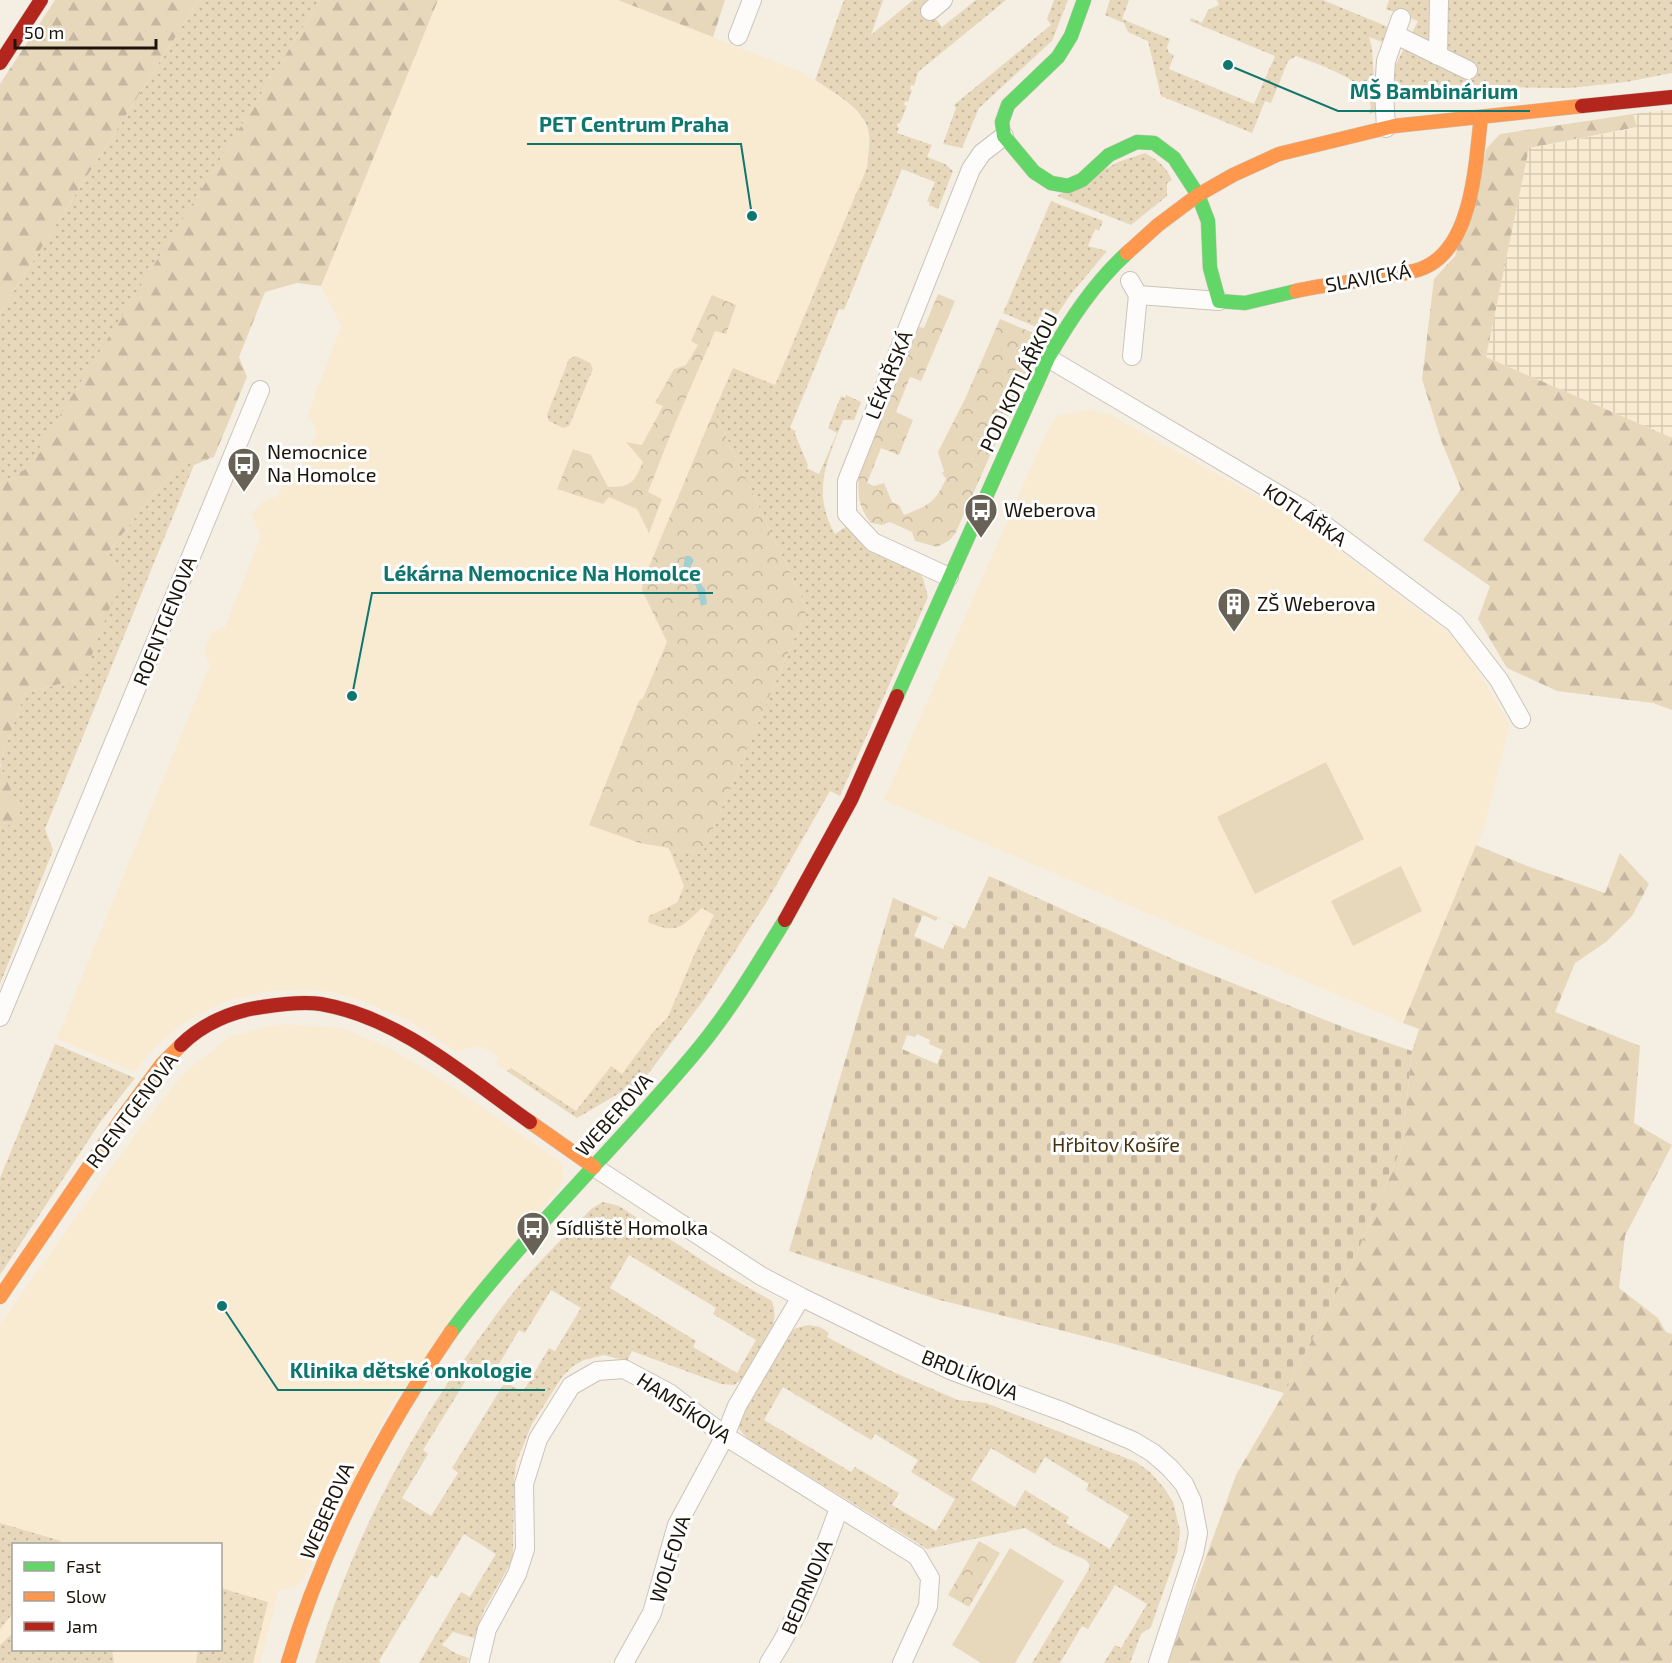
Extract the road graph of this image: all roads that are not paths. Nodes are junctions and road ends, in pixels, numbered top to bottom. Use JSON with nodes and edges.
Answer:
{"nodes":[{"id":1,"x":41,"y":0,"type":"edge"},
{"id":2,"x":752,"y":0,"type":"edge"},
{"id":3,"x":1084,"y":0,"type":"edge"},
{"id":4,"x":1439,"y":0,"type":"edge"},
{"id":5,"x":738,"y":36,"type":"dead end"},
{"id":6,"x":1438,"y":56,"type":"junction"},
{"id":7,"x":0,"y":63,"type":"edge"},
{"id":8,"x":1468,"y":70,"type":"dead end"},
{"id":9,"x":1672,"y":97,"type":"edge"},
{"id":10,"x":1481,"y":117,"type":"junction"},
{"id":11,"x":1386,"y":128,"type":"junction"},
{"id":12,"x":1004,"y":136,"type":"junction"},
{"id":13,"x":1198,"y":195,"type":"junction"},
{"id":14,"x":1219,"y":301,"type":"junction"},
{"id":15,"x":1132,"y":356,"type":"dead end"},
{"id":16,"x":1048,"y":358,"type":"junction"},
{"id":17,"x":260,"y":390,"type":"dead end"},
{"id":18,"x":949,"y":577,"type":"junction"},
{"id":19,"x":1521,"y":719,"type":"dead end"},
{"id":20,"x":0,"y":1017,"type":"edge"},
{"id":21,"x":594,"y":1167,"type":"junction"},
{"id":22,"x":801,"y":1297,"type":"junction"},
{"id":23,"x":0,"y":1298,"type":"edge"},
{"id":24,"x":725,"y":1436,"type":"junction"},
{"id":25,"x":839,"y":1508,"type":"junction"},
{"id":26,"x":288,"y":1663,"type":"edge"},
{"id":27,"x":479,"y":1663,"type":"edge"},
{"id":28,"x":624,"y":1663,"type":"edge"},
{"id":29,"x":769,"y":1663,"type":"edge"},
{"id":30,"x":902,"y":1663,"type":"edge"},
{"id":31,"x":1158,"y":1663,"type":"edge"}],
"edges":[{"from":1,"to":7,"type":"street"},
{"from":2,"to":5,"type":"street"},
{"from":3,"to":12,"type":"street"},
{"from":4,"to":6,"type":"street"},
{"from":6,"to":8,"type":"street"},
{"from":6,"to":11,"type":"street"},
{"from":9,"to":10,"type":"street","name":"POD KOTLÁŘKOU"},
{"from":10,"to":11,"type":"street","name":"POD KOTLÁŘKOU"},
{"from":10,"to":14,"type":"street","name":"SLAVICKÁ"},
{"from":11,"to":13,"type":"street","name":"POD KOTLÁŘKOU"},
{"from":12,"to":13,"type":"street"},
{"from":12,"to":18,"type":"street","name":"LÉKAŘSKÁ"},
{"from":13,"to":14,"type":"street"},
{"from":13,"to":16,"type":"street","name":"POD KOTLÁŘKOU"},
{"from":14,"to":15,"type":"street","name":"SLAVICKÁ"},
{"from":16,"to":18,"type":"street","name":"POD KOTLÁŘKOU"},
{"from":16,"to":19,"type":"street","name":"KOTLÁŘKA"},
{"from":17,"to":20,"type":"street","name":"ROENTGENOVA"},
{"from":18,"to":21,"type":"street","name":"WEBEROVA"},
{"from":21,"to":22,"type":"street","name":"BRDLÍKOVA"},
{"from":21,"to":23,"type":"street","name":"ROENTGENOVA"},
{"from":21,"to":26,"type":"street","name":"WEBEROVA"},
{"from":22,"to":24,"type":"street","name":"WOLFOVA"},
{"from":22,"to":31,"type":"street","name":"BRDLÍKOVA"},
{"from":24,"to":25,"type":"street","name":"HAMSÍKOVA"},
{"from":24,"to":27,"type":"street","name":"HAMSÍKOVA"},
{"from":24,"to":28,"type":"street","name":"WOLFOVA"},
{"from":25,"to":29,"type":"street","name":"BEDRNOVA"},
{"from":25,"to":30,"type":"street","name":"HAMSÍKOVA"}]}
